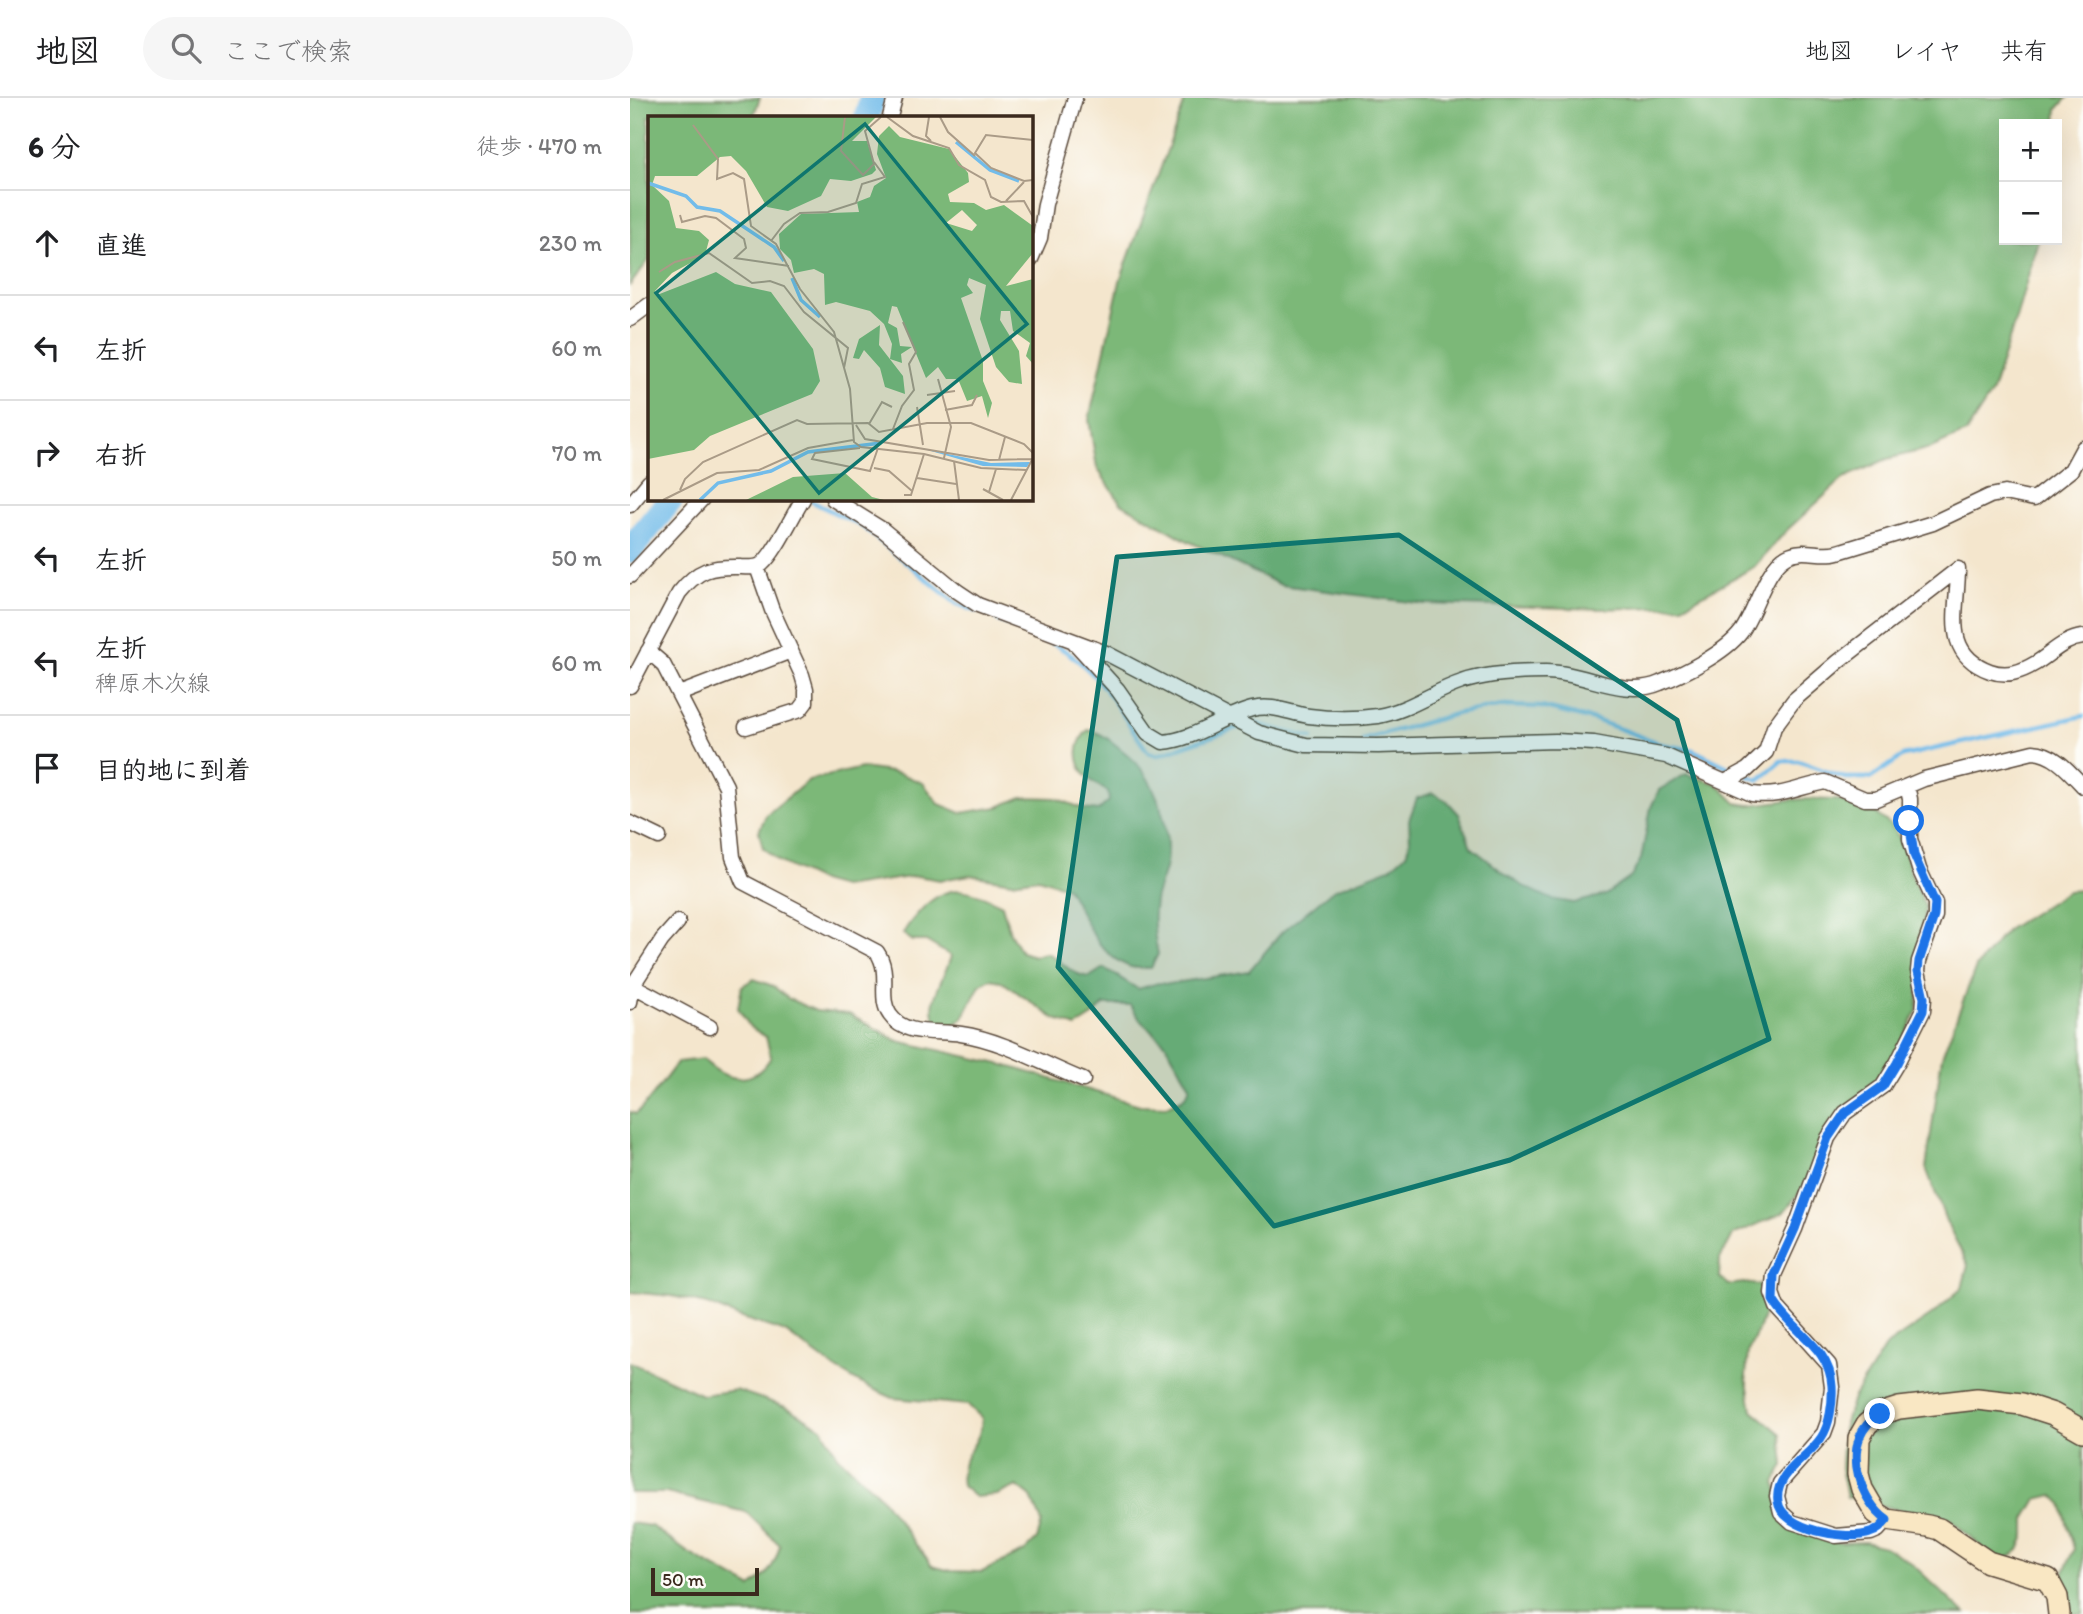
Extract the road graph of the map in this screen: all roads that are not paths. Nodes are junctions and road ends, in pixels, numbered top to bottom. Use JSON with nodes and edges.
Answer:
{"nodes":[{"id":1,"x":895,"y":98,"type":"edge"},
{"id":2,"x":1075,"y":98,"type":"edge"},
{"id":3,"x":890,"y":116,"type":"edge"},
{"id":4,"x":1032,"y":257,"type":"edge"},
{"id":5,"x":648,"y":306,"type":"edge"},
{"id":6,"x":630,"y":319,"type":"edge"},
{"id":7,"x":2083,"y":448,"type":"edge"},
{"id":8,"x":648,"y":483,"type":"edge"},
{"id":9,"x":701,"y":500,"type":"edge"},
{"id":10,"x":835,"y":500,"type":"edge"},
{"id":11,"x":798,"y":501,"type":"edge"},
{"id":12,"x":630,"y":505,"type":"edge"},
{"id":13,"x":757,"y":567,"type":"junction"},
{"id":14,"x":630,"y":576,"type":"edge"},
{"id":15,"x":2083,"y":637,"type":"edge"},
{"id":16,"x":1072,"y":639,"type":"junction"},
{"id":17,"x":791,"y":650,"type":"junction"},
{"id":18,"x":648,"y":651,"type":"junction"},
{"id":19,"x":630,"y":686,"type":"edge"},
{"id":20,"x":680,"y":694,"type":"junction"},
{"id":21,"x":1231,"y":719,"type":"junction"},
{"id":22,"x":746,"y":727,"type":"dead end"},
{"id":23,"x":1727,"y":781,"type":"junction"},
{"id":24,"x":1907,"y":786,"type":"junction"},
{"id":25,"x":2083,"y":786,"type":"edge"},
{"id":26,"x":630,"y":823,"type":"edge"},
{"id":27,"x":659,"y":837,"type":"dead end"},
{"id":28,"x":678,"y":922,"type":"dead end"},
{"id":29,"x":632,"y":984,"type":"edge"},
{"id":30,"x":630,"y":1002,"type":"edge"},
{"id":31,"x":710,"y":1027,"type":"dead end"},
{"id":32,"x":1083,"y":1080,"type":"dead end"},
{"id":33,"x":2083,"y":1431,"type":"edge"},
{"id":34,"x":1887,"y":1520,"type":"junction"},
{"id":35,"x":2059,"y":1614,"type":"edge"}],
"edges":[{"from":1,"to":3,"type":"street"},
{"from":2,"to":4,"type":"street"},
{"from":5,"to":6,"type":"street"},
{"from":7,"to":21,"type":"street"},
{"from":8,"to":12,"type":"street"},
{"from":9,"to":14,"type":"street"},
{"from":10,"to":16,"type":"street"},
{"from":11,"to":13,"type":"street"},
{"from":13,"to":17,"type":"street"},
{"from":13,"to":18,"type":"street"},
{"from":15,"to":23,"type":"street"},
{"from":16,"to":21,"type":"street"},
{"from":16,"to":21,"type":"street"},
{"from":17,"to":20,"type":"street"},
{"from":17,"to":22,"type":"street"},
{"from":18,"to":19,"type":"street"},
{"from":18,"to":20,"type":"street"},
{"from":20,"to":32,"type":"street"},
{"from":21,"to":23,"type":"street"},
{"from":23,"to":24,"type":"street"},
{"from":24,"to":25,"type":"street"},
{"from":24,"to":34,"type":"street"},
{"from":26,"to":27,"type":"street"},
{"from":28,"to":29,"type":"street"},
{"from":29,"to":30,"type":"street"},
{"from":29,"to":31,"type":"street"},
{"from":33,"to":34,"type":"main road"},
{"from":34,"to":35,"type":"main road"}]}
